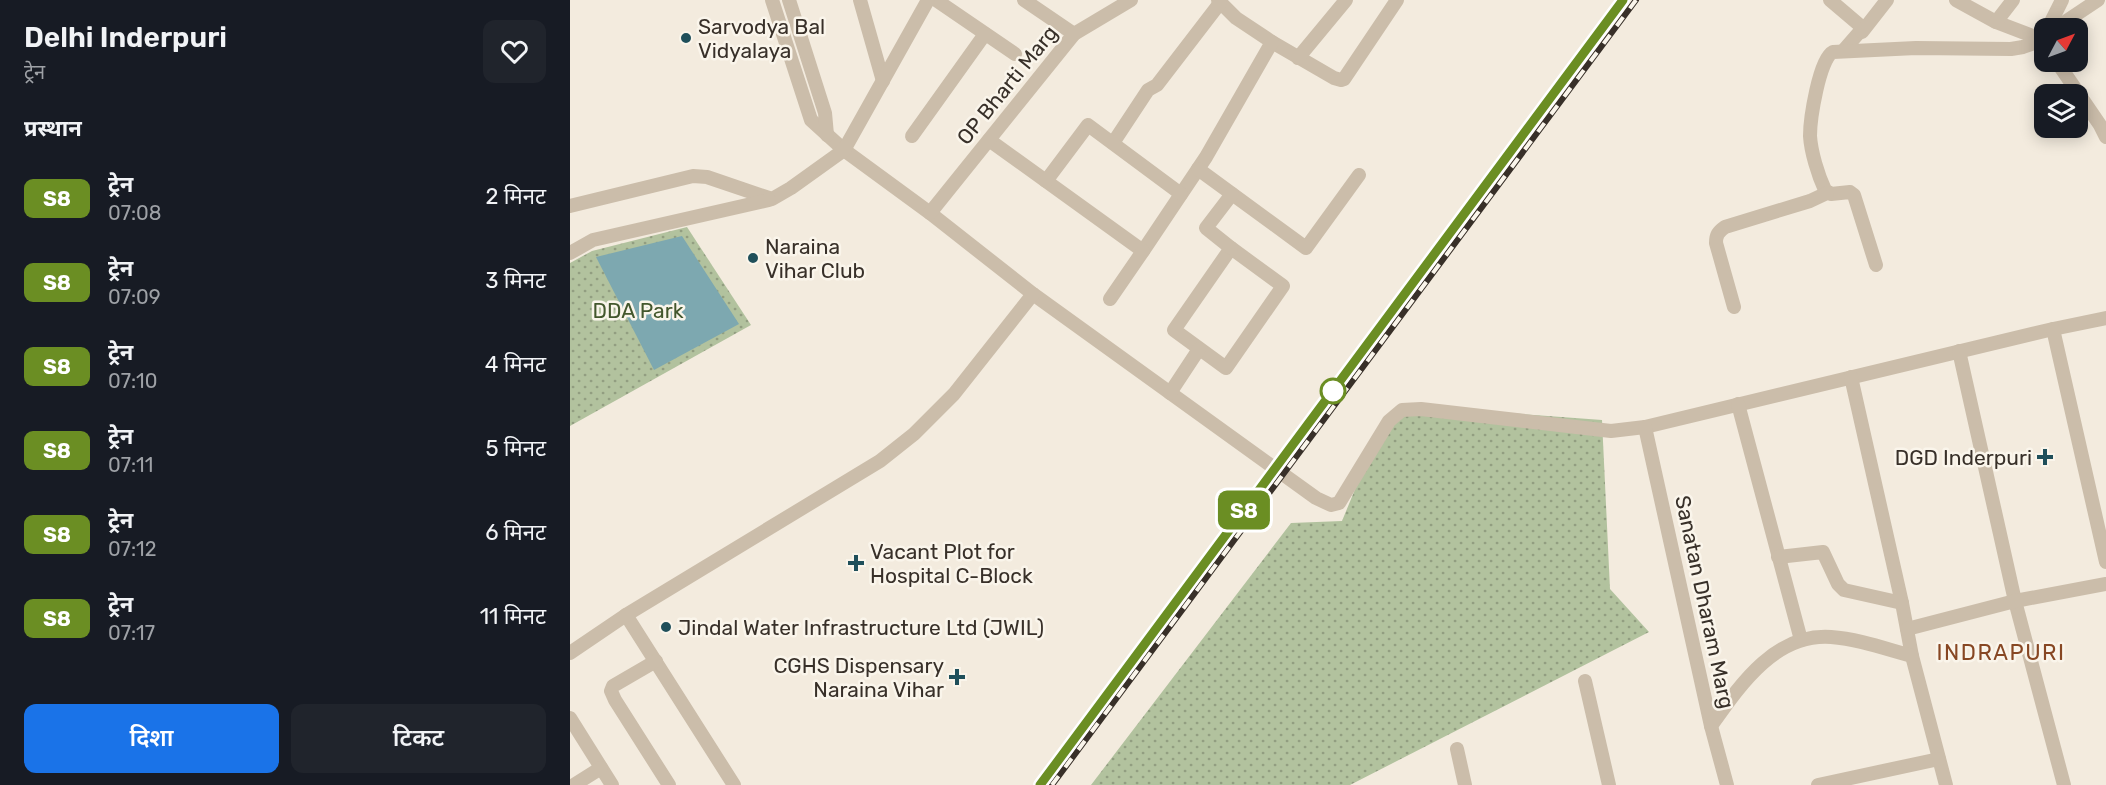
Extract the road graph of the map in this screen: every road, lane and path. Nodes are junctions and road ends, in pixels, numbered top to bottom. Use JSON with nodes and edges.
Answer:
{"nodes":[{"id":1,"x":772,"y":0,"type":"edge"},
{"id":2,"x":789,"y":0,"type":"edge"},
{"id":3,"x":860,"y":0,"type":"edge"},
{"id":4,"x":928,"y":0,"type":"edge"},
{"id":5,"x":936,"y":0,"type":"edge"},
{"id":6,"x":1023,"y":0,"type":"edge"},
{"id":7,"x":1131,"y":0,"type":"edge"},
{"id":8,"x":1346,"y":0,"type":"edge"},
{"id":9,"x":1397,"y":0,"type":"edge"},
{"id":10,"x":1830,"y":0,"type":"edge"},
{"id":11,"x":1887,"y":0,"type":"edge"},
{"id":12,"x":2013,"y":0,"type":"edge"},
{"id":13,"x":2062,"y":0,"type":"edge"},
{"id":14,"x":2098,"y":0,"type":"edge"},
{"id":15,"x":1219,"y":1,"type":"edge"},
{"id":16,"x":1964,"y":2,"type":"edge"},
{"id":17,"x":2054,"y":18,"type":"edge"},
{"id":18,"x":2071,"y":18,"type":"edge"},
{"id":19,"x":1996,"y":22,"type":"junction"},
{"id":20,"x":1862,"y":32,"type":"junction"},
{"id":21,"x":985,"y":33,"type":"junction"},
{"id":22,"x":1074,"y":34,"type":"junction"},
{"id":23,"x":2034,"y":34,"type":"edge"},
{"id":24,"x":1272,"y":42,"type":"junction"},
{"id":25,"x":2034,"y":42,"type":"edge"},
{"id":26,"x":1843,"y":51,"type":"junction"},
{"id":27,"x":1015,"y":54,"type":"dead end"},
{"id":28,"x":1298,"y":57,"type":"junction"},
{"id":29,"x":2064,"y":72,"type":"edge"},
{"id":30,"x":883,"y":81,"type":"junction"},
{"id":31,"x":827,"y":135,"type":"junction"},
{"id":32,"x":912,"y":136,"type":"dead end"},
{"id":33,"x":2106,"y":137,"type":"edge"},
{"id":34,"x":989,"y":140,"type":"junction"},
{"id":35,"x":1113,"y":143,"type":"junction"},
{"id":36,"x":844,"y":150,"type":"junction"},
{"id":37,"x":1198,"y":169,"type":"junction"},
{"id":38,"x":1359,"y":175,"type":"dead end"},
{"id":39,"x":1046,"y":181,"type":"junction"},
{"id":40,"x":1827,"y":193,"type":"junction"},
{"id":41,"x":1181,"y":194,"type":"junction"},
{"id":42,"x":1232,"y":194,"type":"junction"},
{"id":43,"x":771,"y":199,"type":"junction"},
{"id":44,"x":570,"y":206,"type":"edge"},
{"id":45,"x":930,"y":213,"type":"junction"},
{"id":46,"x":1231,"y":248,"type":"junction"},
{"id":47,"x":1143,"y":251,"type":"junction"},
{"id":48,"x":570,"y":253,"type":"edge"},
{"id":49,"x":1875,"y":265,"type":"dead end"},
{"id":50,"x":1033,"y":294,"type":"junction"},
{"id":51,"x":1110,"y":299,"type":"dead end"},
{"id":52,"x":1734,"y":307,"type":"dead end"},
{"id":53,"x":2106,"y":318,"type":"edge"},
{"id":54,"x":2053,"y":328,"type":"junction"},
{"id":55,"x":1199,"y":349,"type":"junction"},
{"id":56,"x":1959,"y":351,"type":"junction"},
{"id":57,"x":1851,"y":377,"type":"junction"},
{"id":58,"x":1170,"y":393,"type":"junction"},
{"id":59,"x":1738,"y":404,"type":"junction"},
{"id":60,"x":1645,"y":427,"type":"junction"},
{"id":61,"x":1778,"y":557,"type":"junction"},
{"id":62,"x":2106,"y":562,"type":"edge"},
{"id":63,"x":2106,"y":584,"type":"edge"},
{"id":64,"x":2015,"y":601,"type":"junction"},
{"id":65,"x":1902,"y":603,"type":"junction"},
{"id":66,"x":626,"y":615,"type":"junction"},
{"id":67,"x":1907,"y":629,"type":"junction"},
{"id":68,"x":1801,"y":640,"type":"junction"},
{"id":69,"x":570,"y":653,"type":"edge"},
{"id":70,"x":1912,"y":656,"type":"junction"},
{"id":71,"x":656,"y":661,"type":"junction"},
{"id":72,"x":1585,"y":681,"type":"dead end"},
{"id":73,"x":570,"y":718,"type":"edge"},
{"id":74,"x":1711,"y":726,"type":"junction"},
{"id":75,"x":1457,"y":748,"type":"dead end"},
{"id":76,"x":1940,"y":759,"type":"junction"},
{"id":77,"x":601,"y":768,"type":"junction"},
{"id":78,"x":574,"y":785,"type":"edge"},
{"id":79,"x":612,"y":785,"type":"edge"},
{"id":80,"x":669,"y":785,"type":"edge"},
{"id":81,"x":734,"y":785,"type":"edge"},
{"id":82,"x":1465,"y":785,"type":"edge"},
{"id":83,"x":1609,"y":785,"type":"edge"},
{"id":84,"x":1727,"y":785,"type":"edge"},
{"id":85,"x":1818,"y":785,"type":"edge"},
{"id":86,"x":1946,"y":785,"type":"edge"},
{"id":87,"x":2064,"y":785,"type":"edge"}],
"edges":[{"from":1,"to":31,"type":"street"},
{"from":2,"to":31,"type":"street"},
{"from":3,"to":30,"type":"street"},
{"from":4,"to":30,"type":"street"},
{"from":5,"to":21,"type":"street"},
{"from":6,"to":22,"type":"street"},
{"from":7,"to":22,"type":"street","name":"OP Bharti Marg"},
{"from":8,"to":28,"type":"street"},
{"from":9,"to":28,"type":"street"},
{"from":10,"to":20,"type":"street"},
{"from":11,"to":20,"type":"street"},
{"from":12,"to":19,"type":"street"},
{"from":13,"to":17,"type":"street"},
{"from":14,"to":18,"type":"street"},
{"from":15,"to":24,"type":"street"},
{"from":15,"to":35,"type":"street"},
{"from":16,"to":19,"type":"street"},
{"from":19,"to":23,"type":"street"},
{"from":20,"to":26,"type":"street"},
{"from":21,"to":27,"type":"street"},
{"from":21,"to":32,"type":"street"},
{"from":22,"to":34,"type":"street","name":"OP Bharti Marg"},
{"from":24,"to":28,"type":"street"},
{"from":24,"to":37,"type":"street"},
{"from":25,"to":26,"type":"street"},
{"from":26,"to":40,"type":"street"},
{"from":29,"to":33,"type":"street"},
{"from":30,"to":36,"type":"street"},
{"from":31,"to":36,"type":"street"},
{"from":34,"to":39,"type":"street"},
{"from":34,"to":45,"type":"street","name":"OP Bharti Marg"},
{"from":35,"to":39,"type":"street"},
{"from":35,"to":41,"type":"street"},
{"from":36,"to":43,"type":"street"},
{"from":36,"to":45,"type":"street"},
{"from":37,"to":41,"type":"street"},
{"from":37,"to":42,"type":"street"},
{"from":38,"to":42,"type":"street"},
{"from":39,"to":47,"type":"street"},
{"from":40,"to":49,"type":"street"},
{"from":40,"to":52,"type":"street"},
{"from":41,"to":47,"type":"street"},
{"from":42,"to":46,"type":"street"},
{"from":43,"to":44,"type":"street"},
{"from":43,"to":48,"type":"street"},
{"from":45,"to":50,"type":"street"},
{"from":46,"to":55,"type":"street"},
{"from":46,"to":55,"type":"street"},
{"from":47,"to":51,"type":"street"},
{"from":50,"to":58,"type":"street"},
{"from":50,"to":66,"type":"street"},
{"from":53,"to":54,"type":"street"},
{"from":54,"to":56,"type":"street"},
{"from":54,"to":62,"type":"street"},
{"from":55,"to":58,"type":"street"},
{"from":56,"to":57,"type":"street"},
{"from":56,"to":64,"type":"street"},
{"from":57,"to":59,"type":"street"},
{"from":57,"to":65,"type":"street"},
{"from":58,"to":60,"type":"street"},
{"from":59,"to":60,"type":"street"},
{"from":59,"to":61,"type":"street"},
{"from":60,"to":74,"type":"street","name":"Sanatan Dharam Marg"},
{"from":61,"to":65,"type":"street"},
{"from":61,"to":68,"type":"street"},
{"from":63,"to":64,"type":"street"},
{"from":64,"to":67,"type":"street"},
{"from":64,"to":87,"type":"street"},
{"from":65,"to":67,"type":"street"},
{"from":66,"to":69,"type":"street"},
{"from":66,"to":71,"type":"street"},
{"from":67,"to":70,"type":"street"},
{"from":68,"to":70,"type":"street"},
{"from":68,"to":74,"type":"street"},
{"from":70,"to":76,"type":"street"},
{"from":71,"to":80,"type":"street"},
{"from":71,"to":81,"type":"street"},
{"from":72,"to":83,"type":"street"},
{"from":73,"to":77,"type":"street"},
{"from":74,"to":84,"type":"street","name":"Sanatan Dharam Marg"},
{"from":75,"to":82,"type":"street"},
{"from":76,"to":85,"type":"street"},
{"from":76,"to":86,"type":"street"},
{"from":77,"to":78,"type":"street"},
{"from":77,"to":79,"type":"street"}]}
